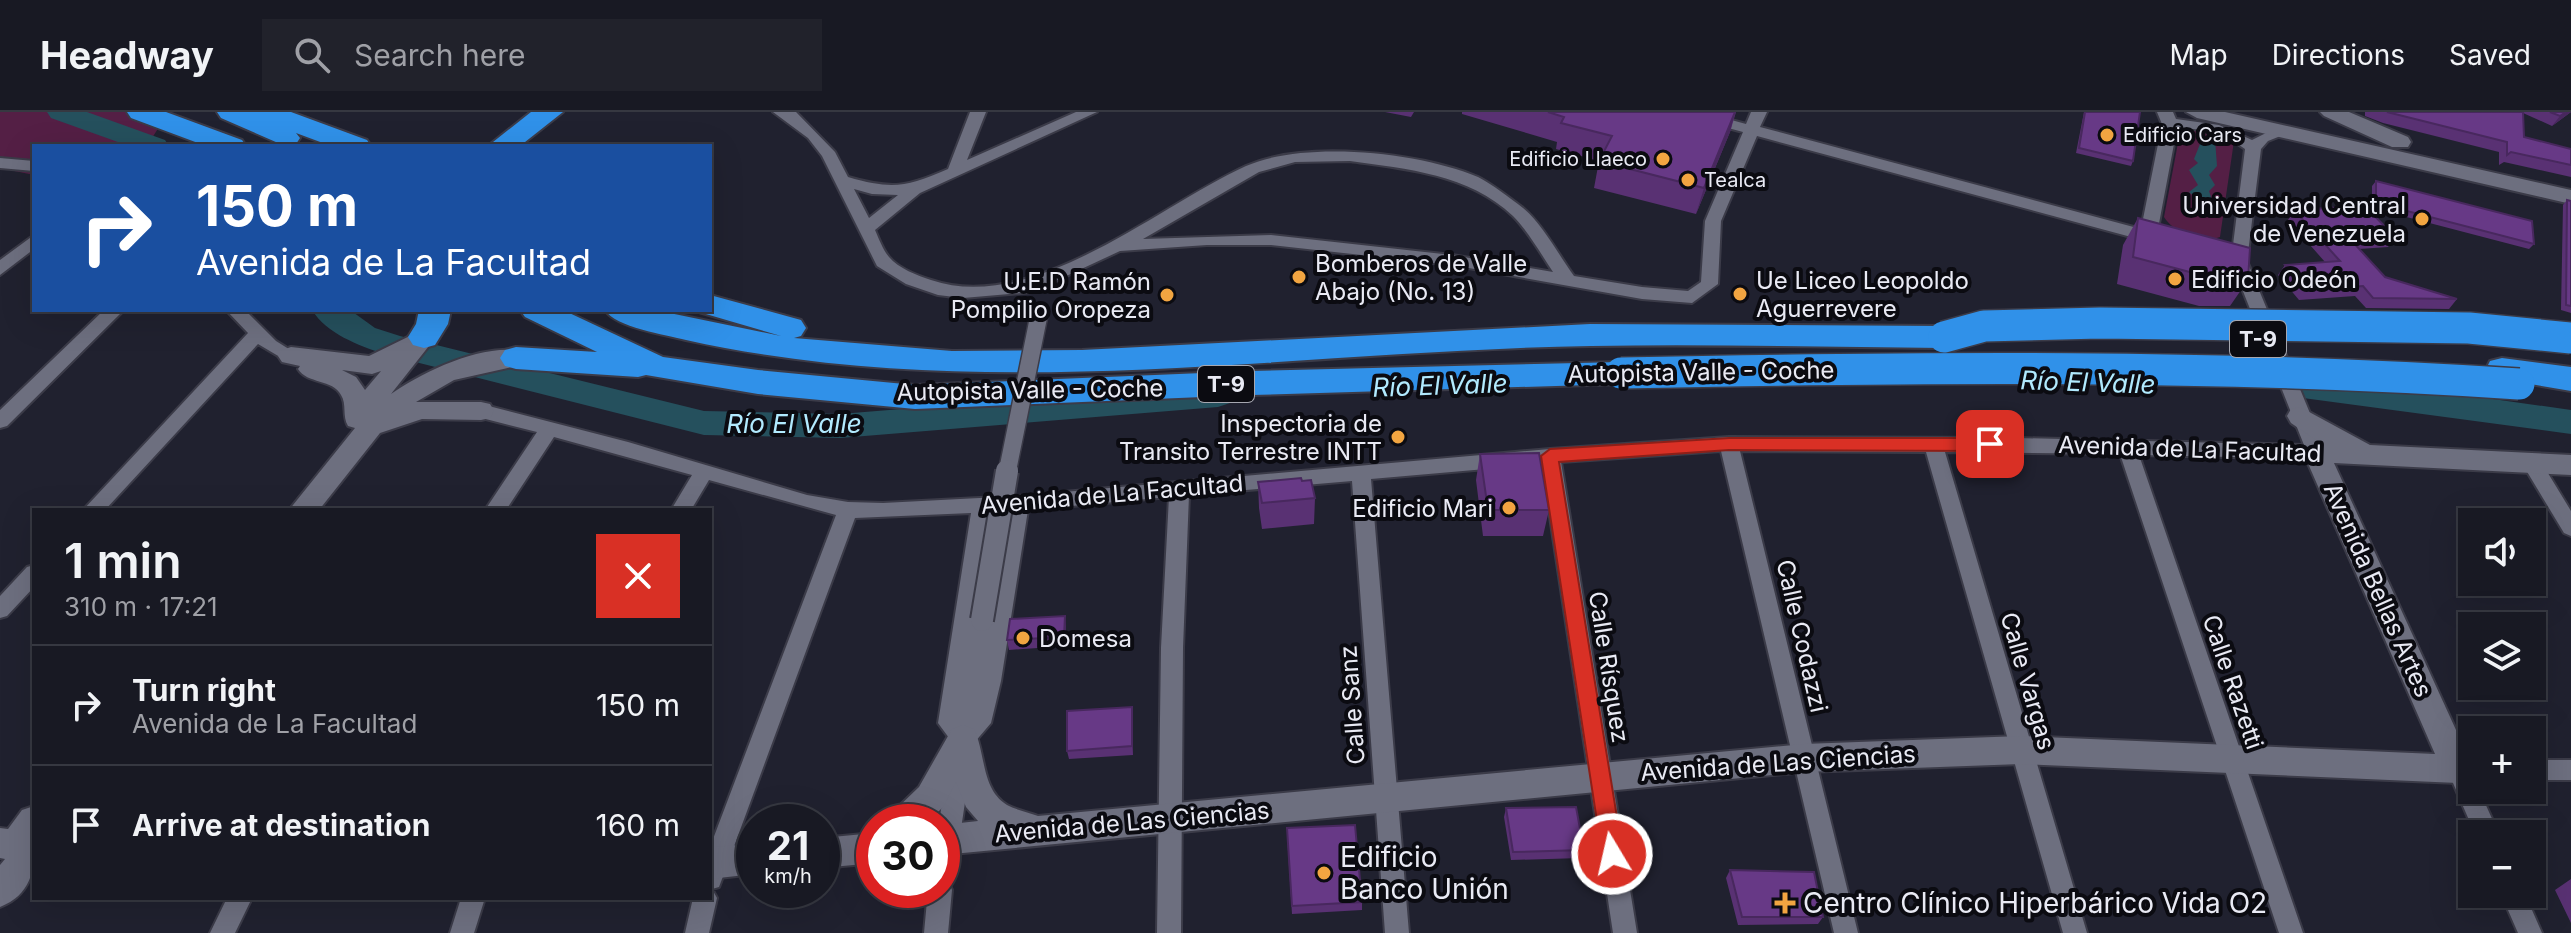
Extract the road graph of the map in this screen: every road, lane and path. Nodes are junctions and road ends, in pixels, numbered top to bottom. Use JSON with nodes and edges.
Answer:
{"nodes":[{"id":1,"x":141,"y":112,"type":"edge"},
{"id":2,"x":184,"y":112,"type":"edge"},
{"id":3,"x":231,"y":112,"type":"edge"},
{"id":4,"x":266,"y":112,"type":"edge"},
{"id":5,"x":549,"y":112,"type":"edge"},
{"id":6,"x":560,"y":112,"type":"edge"},
{"id":7,"x":786,"y":112,"type":"edge"},
{"id":8,"x":978,"y":112,"type":"edge"},
{"id":9,"x":1089,"y":112,"type":"edge"},
{"id":10,"x":1685,"y":112,"type":"edge"},
{"id":11,"x":1759,"y":112,"type":"edge"},
{"id":12,"x":2197,"y":112,"type":"edge"},
{"id":13,"x":2323,"y":113,"type":"edge"},
{"id":14,"x":2168,"y":118,"type":"edge"},
{"id":15,"x":1752,"y":128,"type":"junction"},
{"id":16,"x":2283,"y":130,"type":"junction"},
{"id":17,"x":225,"y":142,"type":"edge"},
{"id":18,"x":298,"y":144,"type":"edge"},
{"id":19,"x":352,"y":144,"type":"edge"},
{"id":20,"x":505,"y":144,"type":"edge"},
{"id":21,"x":517,"y":144,"type":"edge"},
{"id":22,"x":2253,"y":148,"type":"junction"},
{"id":23,"x":2365,"y":149,"type":"junction"},
{"id":24,"x":0,"y":163,"type":"edge"},
{"id":25,"x":32,"y":166,"type":"edge"},
{"id":26,"x":956,"y":169,"type":"junction"},
{"id":27,"x":839,"y":179,"type":"junction"},
{"id":28,"x":2571,"y":189,"type":"edge"},
{"id":29,"x":914,"y":190,"type":"junction"},
{"id":30,"x":2571,"y":197,"type":"edge"},
{"id":31,"x":1186,"y":210,"type":"junction"},
{"id":32,"x":865,"y":230,"type":"junction"},
{"id":33,"x":2148,"y":237,"type":"junction"},
{"id":34,"x":1207,"y":240,"type":"junction"},
{"id":35,"x":32,"y":242,"type":"edge"},
{"id":36,"x":2178,"y":245,"type":"edge"},
{"id":37,"x":1117,"y":246,"type":"junction"},
{"id":38,"x":0,"y":269,"type":"edge"},
{"id":39,"x":1568,"y":280,"type":"junction"},
{"id":40,"x":1032,"y":286,"type":"junction"},
{"id":41,"x":712,"y":306,"type":"edge"},
{"id":42,"x":113,"y":312,"type":"edge"},
{"id":43,"x":237,"y":312,"type":"edge"},
{"id":44,"x":540,"y":312,"type":"edge"},
{"id":45,"x":627,"y":312,"type":"edge"},
{"id":46,"x":430,"y":324,"type":"edge"},
{"id":47,"x":257,"y":334,"type":"junction"},
{"id":48,"x":1944,"y":337,"type":"junction"},
{"id":49,"x":2571,"y":338,"type":"edge"},
{"id":50,"x":2571,"y":348,"type":"edge"},
{"id":51,"x":291,"y":356,"type":"junction"},
{"id":52,"x":1607,"y":356,"type":"junction"},
{"id":53,"x":516,"y":358,"type":"junction"},
{"id":54,"x":878,"y":358,"type":"junction"},
{"id":55,"x":657,"y":367,"type":"junction"},
{"id":56,"x":2571,"y":379,"type":"edge"},
{"id":57,"x":2571,"y":392,"type":"edge"},
{"id":58,"x":481,"y":411,"type":"junction"},
{"id":59,"x":2300,"y":416,"type":"junction"},
{"id":60,"x":0,"y":421,"type":"edge"},
{"id":61,"x":550,"y":428,"type":"junction"},
{"id":62,"x":356,"y":431,"type":"junction"},
{"id":63,"x":1729,"y":444,"type":"junction"},
{"id":64,"x":1933,"y":444,"type":"junction"},
{"id":65,"x":2127,"y":447,"type":"junction"},
{"id":66,"x":2316,"y":452,"type":"junction"},
{"id":67,"x":1550,"y":456,"type":"junction"},
{"id":68,"x":2387,"y":457,"type":"junction"},
{"id":69,"x":2533,"y":465,"type":"junction"},
{"id":70,"x":2571,"y":465,"type":"edge"},
{"id":71,"x":704,"y":473,"type":"junction"},
{"id":72,"x":1361,"y":473,"type":"junction"},
{"id":73,"x":2331,"y":487,"type":"junction"},
{"id":74,"x":1179,"y":488,"type":"junction"},
{"id":75,"x":1019,"y":503,"type":"junction"},
{"id":76,"x":982,"y":506,"type":"junction"},
{"id":77,"x":95,"y":508,"type":"edge"},
{"id":78,"x":285,"y":508,"type":"edge"},
{"id":79,"x":304,"y":508,"type":"edge"},
{"id":80,"x":496,"y":508,"type":"edge"},
{"id":81,"x":682,"y":508,"type":"edge"},
{"id":82,"x":848,"y":510,"type":"junction"},
{"id":83,"x":2571,"y":528,"type":"edge"},
{"id":84,"x":32,"y":575,"type":"edge"},
{"id":85,"x":0,"y":610,"type":"edge"},
{"id":86,"x":963,"y":739,"type":"junction"},
{"id":87,"x":2021,"y":750,"type":"junction"},
{"id":88,"x":2458,"y":754,"type":"edge"},
{"id":89,"x":2230,"y":757,"type":"junction"},
{"id":90,"x":1804,"y":758,"type":"junction"},
{"id":91,"x":2458,"y":769,"type":"edge"},
{"id":92,"x":2546,"y":770,"type":"edge"},
{"id":93,"x":2571,"y":770,"type":"edge"},
{"id":94,"x":1599,"y":775,"type":"junction"},
{"id":95,"x":1385,"y":798,"type":"junction"},
{"id":96,"x":924,"y":804,"type":"edge"},
{"id":97,"x":951,"y":804,"type":"edge"},
{"id":98,"x":1170,"y":820,"type":"junction"},
{"id":99,"x":1042,"y":830,"type":"junction"},
{"id":100,"x":960,"y":838,"type":"edge"},
{"id":101,"x":23,"y":841,"type":"edge"},
{"id":102,"x":736,"y":863,"type":"edge"},
{"id":103,"x":712,"y":865,"type":"edge"},
{"id":104,"x":712,"y":868,"type":"edge"},
{"id":105,"x":0,"y":891,"type":"edge"},
{"id":106,"x":239,"y":900,"type":"edge"},
{"id":107,"x":472,"y":900,"type":"edge"},
{"id":108,"x":705,"y":900,"type":"edge"},
{"id":109,"x":938,"y":908,"type":"edge"},
{"id":110,"x":2519,"y":908,"type":"edge"},
{"id":111,"x":222,"y":933,"type":"edge"},
{"id":112,"x":462,"y":933,"type":"edge"},
{"id":113,"x":697,"y":933,"type":"edge"},
{"id":114,"x":936,"y":933,"type":"edge"},
{"id":115,"x":1169,"y":933,"type":"edge"},
{"id":116,"x":1397,"y":933,"type":"edge"},
{"id":117,"x":1625,"y":933,"type":"edge"},
{"id":118,"x":1846,"y":933,"type":"edge"},
{"id":119,"x":2075,"y":933,"type":"edge"},
{"id":120,"x":2291,"y":933,"type":"edge"},
{"id":121,"x":2530,"y":933,"type":"edge"}],
"edges":[{"from":1,"to":17,"type":"highway"},
{"from":2,"to":17,"type":"highway"},
{"from":3,"to":18,"type":"highway"},
{"from":4,"to":19,"type":"highway"},
{"from":5,"to":20,"type":"highway"},
{"from":6,"to":21,"type":"highway"},
{"from":7,"to":27,"type":"street"},
{"from":8,"to":26,"type":"street"},
{"from":9,"to":26,"type":"street"},
{"from":10,"to":15,"type":"street"},
{"from":11,"to":15,"type":"street"},
{"from":12,"to":16,"type":"street"},
{"from":13,"to":23,"type":"street"},
{"from":13,"to":28,"type":"street"},
{"from":14,"to":22,"type":"street"},
{"from":14,"to":33,"type":"street"},
{"from":15,"to":33,"type":"street"},
{"from":15,"to":39,"type":"street"},
{"from":16,"to":22,"type":"street"},
{"from":16,"to":23,"type":"street"},
{"from":22,"to":59,"type":"street","name":"Avenida Bellas Artes"},
{"from":23,"to":30,"type":"street"},
{"from":24,"to":25,"type":"street"},
{"from":26,"to":29,"type":"street"},
{"from":27,"to":29,"type":"street"},
{"from":27,"to":32,"type":"street"},
{"from":29,"to":32,"type":"street"},
{"from":31,"to":34,"type":"street"},
{"from":31,"to":37,"type":"street"},
{"from":31,"to":39,"type":"street"},
{"from":32,"to":40,"type":"street"},
{"from":33,"to":36,"type":"street"},
{"from":34,"to":37,"type":"street"},
{"from":34,"to":39,"type":"street"},
{"from":35,"to":38,"type":"street"},
{"from":37,"to":40,"type":"street"},
{"from":40,"to":86,"type":"street","bridge":true},
{"from":41,"to":54,"type":"highway"},
{"from":42,"to":60,"type":"street"},
{"from":43,"to":47,"type":"street"},
{"from":44,"to":55,"type":"highway","name":"Autopista Valle - Coche","number":"T-9"},
{"from":45,"to":54,"type":"highway","name":"Autopista Valle - Coche","number":"T-9"},
{"from":46,"to":51,"type":"street"},
{"from":46,"to":62,"type":"street"},
{"from":47,"to":51,"type":"street"},
{"from":47,"to":77,"type":"street"},
{"from":48,"to":49,"type":"highway","bridge":true},
{"from":48,"to":50,"type":"highway","number":"T-9","bridge":true},
{"from":48,"to":52,"type":"highway","name":"Autopista Valle - Coche","number":"T-9"},
{"from":51,"to":62,"type":"street"},
{"from":52,"to":54,"type":"highway","name":"Autopista Valle - Coche","number":"T-9"},
{"from":52,"to":55,"type":"highway","name":"Autopista Valle - Coche","number":"T-9"},
{"from":52,"to":56,"type":"highway","name":"Autopista Valle - Coche","number":"T-9"},
{"from":52,"to":57,"type":"highway","name":"Autopista Valle - Coche","number":"T-9","bridge":true},
{"from":53,"to":55,"type":"highway","number":"T-9"},
{"from":53,"to":58,"type":"street"},
{"from":53,"to":62,"type":"street"},
{"from":58,"to":61,"type":"street","name":"Avenida de La Facultad"},
{"from":58,"to":62,"type":"street"},
{"from":59,"to":66,"type":"street","name":"Avenida Bellas Artes"},
{"from":59,"to":68,"type":"street"},
{"from":61,"to":71,"type":"street","name":"Avenida de La Facultad"},
{"from":61,"to":80,"type":"street"},
{"from":62,"to":78,"type":"street"},
{"from":62,"to":79,"type":"street"},
{"from":63,"to":64,"type":"street","name":"Avenida de La Facultad"},
{"from":63,"to":67,"type":"street","name":"Avenida de La Facultad"},
{"from":63,"to":90,"type":"street","name":"Calle Codazzi"},
{"from":64,"to":65,"type":"street","name":"Avenida de La Facultad"},
{"from":64,"to":87,"type":"street","name":"Calle Vargas"},
{"from":65,"to":66,"type":"street","name":"Avenida de La Facultad"},
{"from":65,"to":89,"type":"street","name":"Calle Razetti"},
{"from":66,"to":68,"type":"street","name":"Avenida de La Facultad"},
{"from":66,"to":73,"type":"street","name":"Avenida Bellas Artes"},
{"from":67,"to":72,"type":"street","name":"Avenida de La Facultad"},
{"from":67,"to":94,"type":"street","name":"Calle Rísquez"},
{"from":68,"to":69,"type":"street","name":"Avenida de La Facultad"},
{"from":68,"to":73,"type":"street"},
{"from":69,"to":70,"type":"street","name":"Avenida de La Facultad"},
{"from":69,"to":83,"type":"street"},
{"from":71,"to":81,"type":"street"},
{"from":71,"to":82,"type":"street","name":"Avenida de La Facultad"},
{"from":72,"to":74,"type":"street","name":"Avenida de La Facultad"},
{"from":72,"to":95,"type":"street","name":"Calle Sanz"},
{"from":73,"to":88,"type":"street","name":"Avenida Bellas Artes"},
{"from":74,"to":75,"type":"street","name":"Avenida de La Facultad"},
{"from":74,"to":98,"type":"street"},
{"from":75,"to":76,"type":"street","name":"Avenida de La Facultad"},
{"from":75,"to":86,"type":"street"},
{"from":76,"to":82,"type":"street","name":"Avenida de La Facultad"},
{"from":76,"to":86,"type":"street"},
{"from":82,"to":103,"type":"street"},
{"from":84,"to":85,"type":"street"},
{"from":86,"to":96,"type":"street"},
{"from":86,"to":97,"type":"street"},
{"from":86,"to":99,"type":"street"},
{"from":87,"to":89,"type":"street","name":"Avenida de Las Ciencias"},
{"from":87,"to":90,"type":"street","name":"Avenida de Las Ciencias"},
{"from":87,"to":119,"type":"street","name":"Calle Vargas"},
{"from":89,"to":91,"type":"street","name":"Avenida de Las Ciencias"},
{"from":89,"to":120,"type":"street","name":"Calle Razetti"},
{"from":90,"to":94,"type":"street","name":"Avenida de Las Ciencias"},
{"from":90,"to":118,"type":"street","name":"Calle Codazzi"},
{"from":92,"to":93,"type":"street"},
{"from":94,"to":95,"type":"street","name":"Avenida de Las Ciencias"},
{"from":94,"to":117,"type":"street","name":"Calle Rísquez"},
{"from":95,"to":98,"type":"street","name":"Avenida de Las Ciencias"},
{"from":95,"to":116,"type":"street","name":"Calle Sanz"},
{"from":98,"to":99,"type":"street","name":"Avenida de Las Ciencias"},
{"from":98,"to":115,"type":"street"},
{"from":99,"to":100,"type":"street","name":"Avenida de Las Ciencias"},
{"from":101,"to":105,"type":"street"},
{"from":102,"to":104,"type":"street"},
{"from":106,"to":111,"type":"street"},
{"from":107,"to":112,"type":"street"},
{"from":108,"to":113,"type":"street"},
{"from":109,"to":114,"type":"street"},
{"from":110,"to":121,"type":"street"}]}
